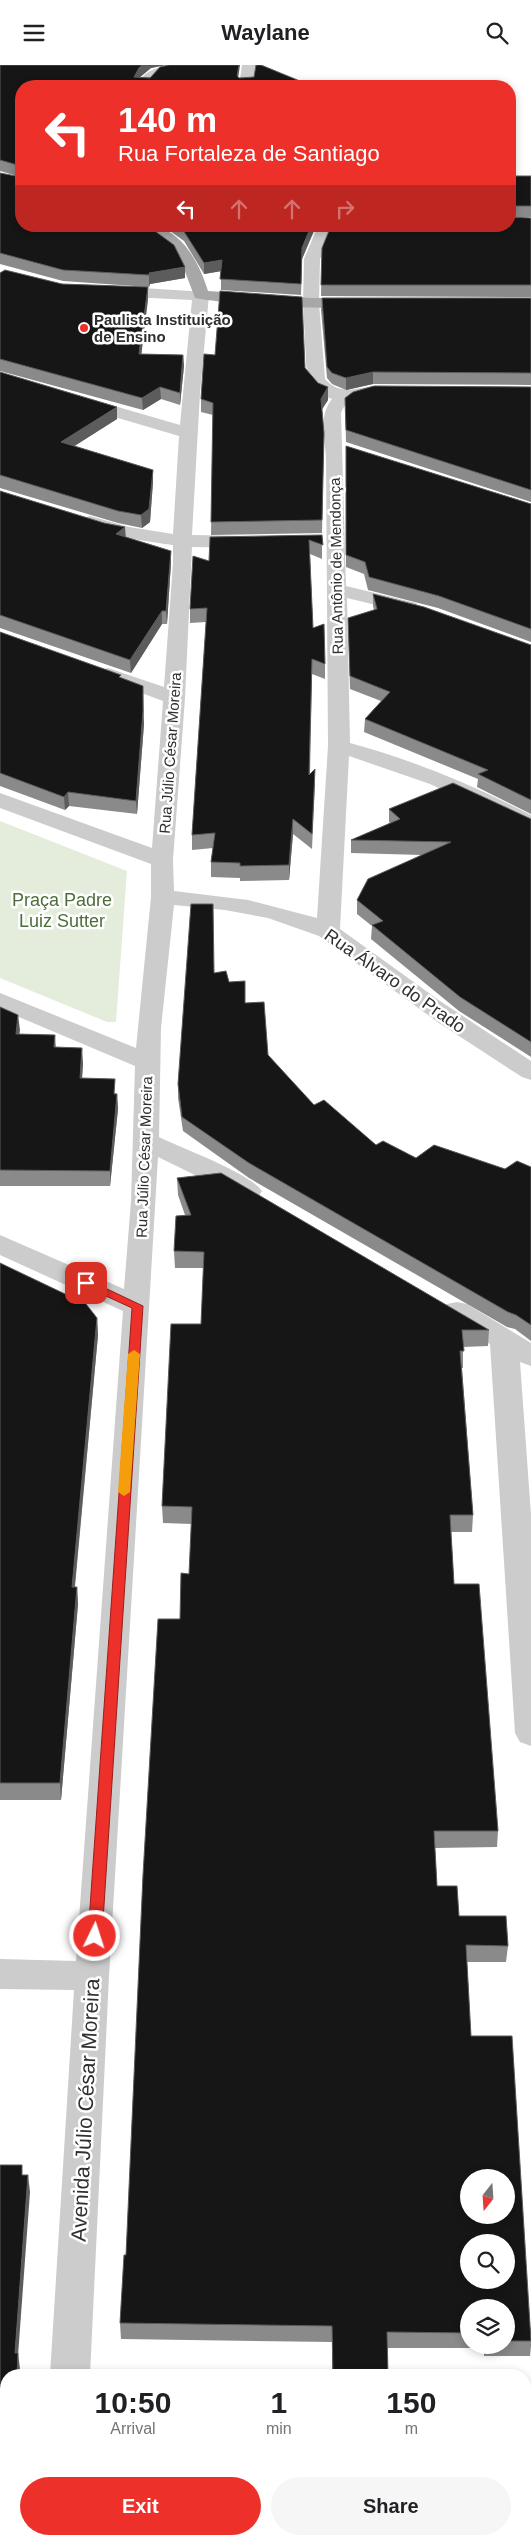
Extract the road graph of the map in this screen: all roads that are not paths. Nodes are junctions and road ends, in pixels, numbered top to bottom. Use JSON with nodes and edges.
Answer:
{"nodes":[{"id":1,"x":183,"y":65,"type":"edge"},
{"id":2,"x":250,"y":65,"type":"edge"},
{"id":3,"x":146,"y":80,"type":"edge"},
{"id":4,"x":247,"y":80,"type":"edge"},
{"id":5,"x":154,"y":232,"type":"edge"},
{"id":6,"x":323,"y":232,"type":"edge"},
{"id":7,"x":92,"y":290,"type":"edge"},
{"id":8,"x":201,"y":295,"type":"junction"},
{"id":9,"x":311,"y":303,"type":"junction"},
{"id":10,"x":371,"y":303,"type":"edge"},
{"id":11,"x":403,"y":391,"type":"edge"},
{"id":12,"x":62,"y":395,"type":"edge"},
{"id":13,"x":345,"y":397,"type":"junction"},
{"id":14,"x":190,"y":433,"type":"junction"},
{"id":15,"x":73,"y":517,"type":"edge"},
{"id":16,"x":182,"y":542,"type":"junction"},
{"id":17,"x":267,"y":542,"type":"edge"},
{"id":18,"x":336,"y":589,"type":"junction"},
{"id":19,"x":431,"y":614,"type":"edge"},
{"id":20,"x":92,"y":668,"type":"edge"},
{"id":21,"x":175,"y":698,"type":"junction"},
{"id":22,"x":339,"y":747,"type":"junction"},
{"id":23,"x":0,"y":800,"type":"edge"},
{"id":24,"x":531,"y":824,"type":"edge"},
{"id":25,"x":162,"y":860,"type":"junction"},
{"id":26,"x":163,"y":897,"type":"junction"},
{"id":27,"x":328,"y":932,"type":"junction"},
{"id":28,"x":0,"y":1000,"type":"edge"},
{"id":29,"x":148,"y":1062,"type":"junction"},
{"id":30,"x":531,"y":1073,"type":"edge"},
{"id":31,"x":145,"y":1141,"type":"junction"},
{"id":32,"x":273,"y":1205,"type":"edge"},
{"id":33,"x":0,"y":1244,"type":"edge"},
{"id":34,"x":436,"y":1299,"type":"edge"},
{"id":35,"x":137,"y":1306,"type":"junction"},
{"id":36,"x":504,"y":1338,"type":"junction"},
{"id":37,"x":531,"y":1356,"type":"edge"},
{"id":38,"x":531,"y":1733,"type":"edge"},
{"id":39,"x":0,"y":1974,"type":"edge"},
{"id":40,"x":92,"y":1976,"type":"junction"},
{"id":41,"x":70,"y":2369,"type":"edge"}],
"edges":[{"from":1,"to":3,"type":"street"},
{"from":2,"to":4,"type":"street"},
{"from":5,"to":8,"type":"main road","name":"Rua Júlio César Moreira"},
{"from":6,"to":9,"type":"street"},
{"from":7,"to":8,"type":"street"},
{"from":8,"to":9,"type":"main road"},
{"from":8,"to":14,"type":"street","name":"Rua Júlio César Moreira"},
{"from":9,"to":10,"type":"main road"},
{"from":9,"to":13,"type":"street"},
{"from":11,"to":13,"type":"street"},
{"from":12,"to":14,"type":"street"},
{"from":13,"to":18,"type":"street","name":"Rua Antônio de Mendonça"},
{"from":14,"to":16,"type":"street","name":"Rua Júlio César Moreira"},
{"from":15,"to":16,"type":"street"},
{"from":16,"to":17,"type":"street"},
{"from":16,"to":21,"type":"street","name":"Rua Júlio César Moreira"},
{"from":18,"to":19,"type":"street"},
{"from":18,"to":22,"type":"street","name":"Rua Antônio de Mendonça"},
{"from":20,"to":21,"type":"street"},
{"from":21,"to":25,"type":"street","name":"Rua Júlio César Moreira"},
{"from":22,"to":24,"type":"street"},
{"from":22,"to":27,"type":"street","name":"Rua Antônio de Mendonça"},
{"from":23,"to":25,"type":"street"},
{"from":25,"to":26,"type":"street","name":"Rua Júlio César Moreira"},
{"from":26,"to":27,"type":"street","name":"Rua Álvaro do Prado"},
{"from":26,"to":29,"type":"street","name":"Rua Júlio César Moreira"},
{"from":27,"to":30,"type":"street","name":"Rua Álvaro do Prado"},
{"from":28,"to":29,"type":"street"},
{"from":29,"to":31,"type":"street","name":"Rua Júlio César Moreira"},
{"from":31,"to":32,"type":"street"},
{"from":31,"to":35,"type":"street","name":"Rua Júlio César Moreira"},
{"from":33,"to":35,"type":"street"},
{"from":34,"to":36,"type":"street"},
{"from":35,"to":40,"type":"street","name":"Avenida Júlio César Moreira"},
{"from":36,"to":37,"type":"street"},
{"from":36,"to":38,"type":"street"},
{"from":39,"to":40,"type":"street"},
{"from":40,"to":41,"type":"street","name":"Avenida Júlio César Moreira"}]}
